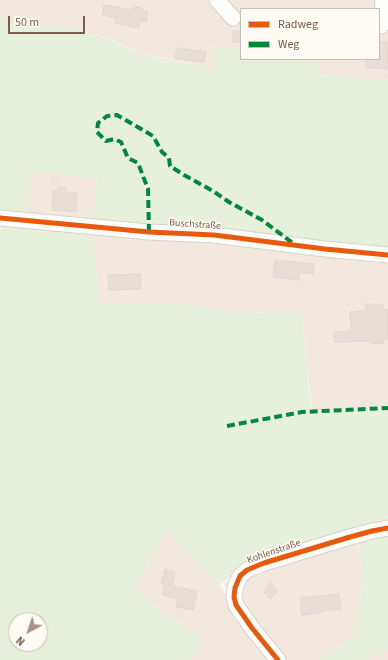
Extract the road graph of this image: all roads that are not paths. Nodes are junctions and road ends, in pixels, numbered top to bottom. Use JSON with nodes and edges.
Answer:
{"nodes":[{"id":1,"x":217,"y":0,"type":"edge"},
{"id":2,"x":383,"y":0,"type":"edge"},
{"id":3,"x":233,"y":18,"type":"dead end"},
{"id":4,"x":382,"y":26,"type":"dead end"},
{"id":5,"x":0,"y":218,"type":"edge"},
{"id":6,"x":388,"y":255,"type":"edge"},
{"id":7,"x":388,"y":528,"type":"edge"},
{"id":8,"x":278,"y":660,"type":"edge"}],
"edges":[{"from":1,"to":3,"type":"street"},
{"from":2,"to":4,"type":"street"},
{"from":5,"to":6,"type":"street","name":"Buschstraße"},
{"from":7,"to":8,"type":"street","name":"Kohlenstraße"}]}
